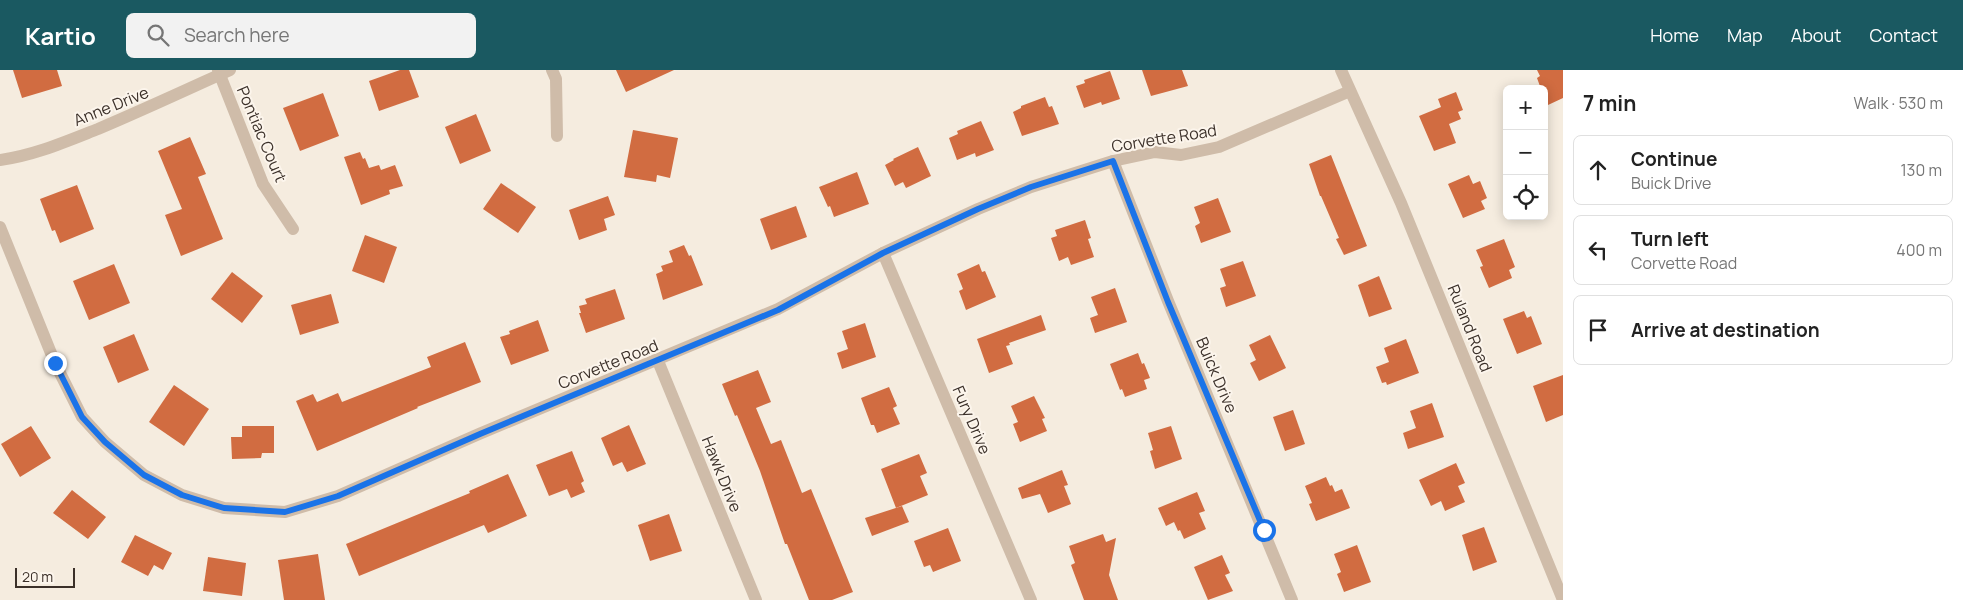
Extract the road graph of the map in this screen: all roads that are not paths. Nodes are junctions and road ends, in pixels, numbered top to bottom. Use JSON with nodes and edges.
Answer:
{"nodes":[{"id":1,"x":552,"y":70,"type":"edge"},
{"id":2,"x":1341,"y":70,"type":"edge"},
{"id":3,"x":223,"y":72,"type":"edge"},
{"id":4,"x":1350,"y":91,"type":"junction"},
{"id":5,"x":556,"y":136,"type":"dead end"},
{"id":6,"x":0,"y":160,"type":"edge"},
{"id":7,"x":1113,"y":161,"type":"junction"},
{"id":8,"x":0,"y":227,"type":"edge"},
{"id":9,"x":293,"y":229,"type":"dead end"},
{"id":10,"x":883,"y":253,"type":"junction"},
{"id":11,"x":658,"y":361,"type":"junction"},
{"id":12,"x":756,"y":600,"type":"edge"},
{"id":13,"x":1031,"y":600,"type":"edge"},
{"id":14,"x":1292,"y":600,"type":"edge"},
{"id":15,"x":1563,"y":600,"type":"edge"}],
"edges":[{"from":1,"to":5,"type":"street"},
{"from":2,"to":4,"type":"street","name":"Ruland Road"},
{"from":3,"to":6,"type":"street","name":"Anne Drive"},
{"from":3,"to":9,"type":"street","name":"Pontiac Court"},
{"from":4,"to":7,"type":"street","name":"Corvette Road"},
{"from":4,"to":15,"type":"street","name":"Ruland Road"},
{"from":7,"to":10,"type":"street","name":"Corvette Road"},
{"from":7,"to":14,"type":"street","name":"Buick Drive"},
{"from":8,"to":11,"type":"street","name":"Corvette Road"},
{"from":10,"to":11,"type":"street","name":"Corvette Road"},
{"from":10,"to":13,"type":"street","name":"Fury Drive"},
{"from":11,"to":12,"type":"street","name":"Hawk Drive"}]}
